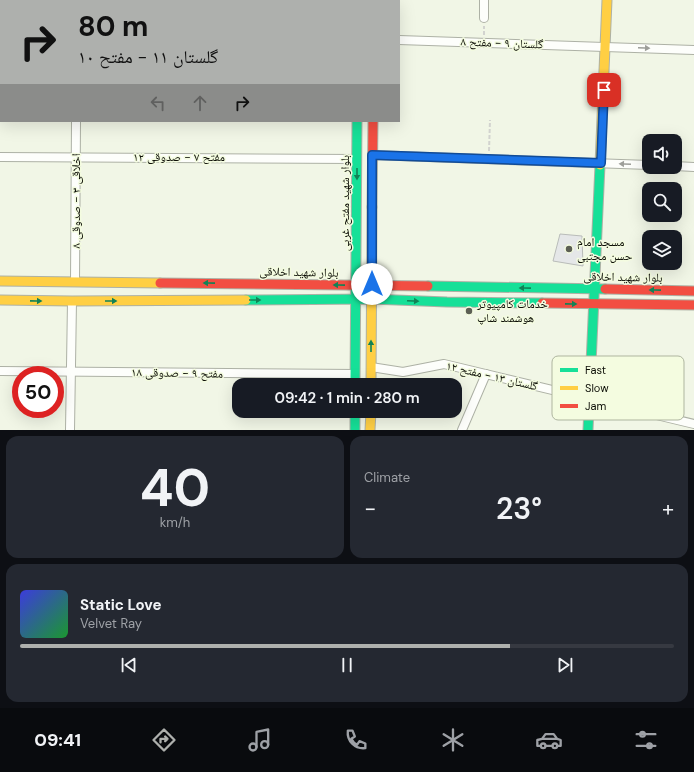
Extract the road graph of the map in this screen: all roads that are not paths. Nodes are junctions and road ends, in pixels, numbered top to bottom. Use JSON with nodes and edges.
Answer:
{"nodes":[{"id":1,"x":484,"y":0,"type":"edge"},
{"id":2,"x":607,"y":0,"type":"edge"},
{"id":3,"x":484,"y":18,"type":"road end"},
{"id":4,"x":400,"y":40,"type":"edge"},
{"id":5,"x":606,"y":47,"type":"junction"},
{"id":6,"x":694,"y":50,"type":"edge"},
{"id":7,"x":76,"y":122,"type":"edge"},
{"id":8,"x":357,"y":122,"type":"edge"},
{"id":9,"x":373,"y":122,"type":"edge"},
{"id":10,"x":372,"y":155,"type":"junction"},
{"id":11,"x":0,"y":156,"type":"edge"},
{"id":12,"x":76,"y":157,"type":"junction"},
{"id":13,"x":357,"y":159,"type":"junction"},
{"id":14,"x":601,"y":163,"type":"junction"},
{"id":15,"x":642,"y":165,"type":"edge"},
{"id":16,"x":682,"y":166,"type":"edge"},
{"id":17,"x":694,"y":167,"type":"edge"},
{"id":18,"x":356,"y":262,"type":"junction"},
{"id":19,"x":372,"y":262,"type":"junction"},
{"id":20,"x":0,"y":280,"type":"edge"},
{"id":21,"x":75,"y":282,"type":"junction"},
{"id":22,"x":372,"y":284,"type":"junction"},
{"id":23,"x":356,"y":285,"type":"junction"},
{"id":24,"x":595,"y":288,"type":"junction"},
{"id":25,"x":694,"y":291,"type":"edge"},
{"id":26,"x":356,"y":299,"type":"junction"},
{"id":27,"x":371,"y":299,"type":"junction"},
{"id":28,"x":0,"y":300,"type":"edge"},
{"id":29,"x":72,"y":301,"type":"junction"},
{"id":30,"x":594,"y":304,"type":"junction"},
{"id":31,"x":694,"y":305,"type":"edge"},
{"id":32,"x":371,"y":321,"type":"junction"},
{"id":33,"x":356,"y":322,"type":"junction"},
{"id":34,"x":592,"y":356,"type":"edge"},
{"id":35,"x":371,"y":367,"type":"junction"},
{"id":36,"x":0,"y":371,"type":"edge"},
{"id":37,"x":71,"y":372,"type":"junction"},
{"id":38,"x":355,"y":374,"type":"junction"},
{"id":39,"x":486,"y":374,"type":"junction"},
{"id":40,"x":355,"y":378,"type":"edge"},
{"id":41,"x":371,"y":378,"type":"edge"},
{"id":42,"x":552,"y":390,"type":"edge"},
{"id":43,"x":355,"y":418,"type":"edge"},
{"id":44,"x":370,"y":418,"type":"edge"},
{"id":45,"x":589,"y":420,"type":"edge"},
{"id":46,"x":677,"y":420,"type":"edge"},
{"id":47,"x":694,"y":424,"type":"edge"},
{"id":48,"x":70,"y":430,"type":"edge"},
{"id":49,"x":355,"y":430,"type":"edge"},
{"id":50,"x":370,"y":430,"type":"edge"},
{"id":51,"x":462,"y":430,"type":"edge"},
{"id":52,"x":588,"y":430,"type":"edge"}],
"edges":[{"from":1,"to":3,"type":"street"},
{"from":2,"to":5,"type":"main road"},
{"from":4,"to":5,"type":"street","name":"گلستان ۹ - مفتح ۸"},
{"from":5,"to":6,"type":"street","name":"گلستان ۹ - مفتح ۸","one_way":true},
{"from":5,"to":14,"type":"main road"},
{"from":7,"to":12,"type":"street","name":"اخلاقی ۳ - صدوقی ۸"},
{"from":8,"to":13,"type":"main road","name":"بلوار شهید مفتح غربی"},
{"from":9,"to":10,"type":"main road"},
{"from":10,"to":14,"type":"street"},
{"from":10,"to":19,"type":"main road"},
{"from":11,"to":12,"type":"street","name":"مفتح ۷ - صدوقی ۱۲"},
{"from":12,"to":13,"type":"street","name":"مفتح ۷ - صدوقی ۱۲"},
{"from":12,"to":21,"type":"street","name":"اخلاقی ۳ - صدوقی ۸"},
{"from":13,"to":18,"type":"main road","name":"بلوار شهید مفتح غربی","one_way":true},
{"from":15,"to":14,"type":"street","one_way":true},
{"from":14,"to":24,"type":"main road"},
{"from":16,"to":17,"type":"street"},
{"from":18,"to":19,"type":"main road"},
{"from":18,"to":23,"type":"main road","name":"بلوار شهید مفتح غربی"},
{"from":19,"to":22,"type":"main road"},
{"from":20,"to":21,"type":"main road","name":"بلوار شهید اخلاقی"},
{"from":23,"to":21,"type":"main road","name":"بلوار شهید اخلاقی","one_way":true},
{"from":22,"to":23,"type":"main road","name":"بلوار شهید اخلاقی"},
{"from":24,"to":22,"type":"main road","name":"بلوار شهید اخلاقی","one_way":true},
{"from":22,"to":27,"type":"main road"},
{"from":23,"to":26,"type":"main road","name":"بلوار شهید مفتح غربی"},
{"from":25,"to":24,"type":"main road","name":"بلوار شهید اخلاقی","one_way":true},
{"from":24,"to":30,"type":"main road"},
{"from":26,"to":27,"type":"main road"},
{"from":29,"to":26,"type":"main road","one_way":true},
{"from":26,"to":33,"type":"main road","name":"بلوار شهید مفتح غربی"},
{"from":27,"to":30,"type":"main road","one_way":true},
{"from":27,"to":32,"type":"main road"},
{"from":28,"to":29,"type":"main road","one_way":true},
{"from":29,"to":37,"type":"street"},
{"from":30,"to":31,"type":"main road"},
{"from":30,"to":34,"type":"main road"},
{"from":32,"to":33,"type":"main road"},
{"from":35,"to":32,"type":"main road","one_way":true},
{"from":33,"to":38,"type":"main road","name":"بلوار شهید مفتح غربی"},
{"from":35,"to":39,"type":"street","name":"گلستان ۱۳ - مفتح ۱۲"},
{"from":35,"to":41,"type":"main road"},
{"from":36,"to":37,"type":"street","name":"مفتح ۹ - صدوقی ۱۸"},
{"from":37,"to":38,"type":"street","name":"مفتح ۹ - صدوقی ۱۸"},
{"from":37,"to":48,"type":"street"},
{"from":38,"to":40,"type":"main road","name":"بلوار شهید مفتح غربی"},
{"from":39,"to":42,"type":"street","name":"گلستان ۱۳ - مفتح ۱۲"},
{"from":39,"to":51,"type":"street"},
{"from":43,"to":49,"type":"main road"},
{"from":44,"to":50,"type":"main road"},
{"from":45,"to":52,"type":"main road"},
{"from":46,"to":47,"type":"street","name":"گلستان ۱۳ - مفتح ۱۲"}]}
